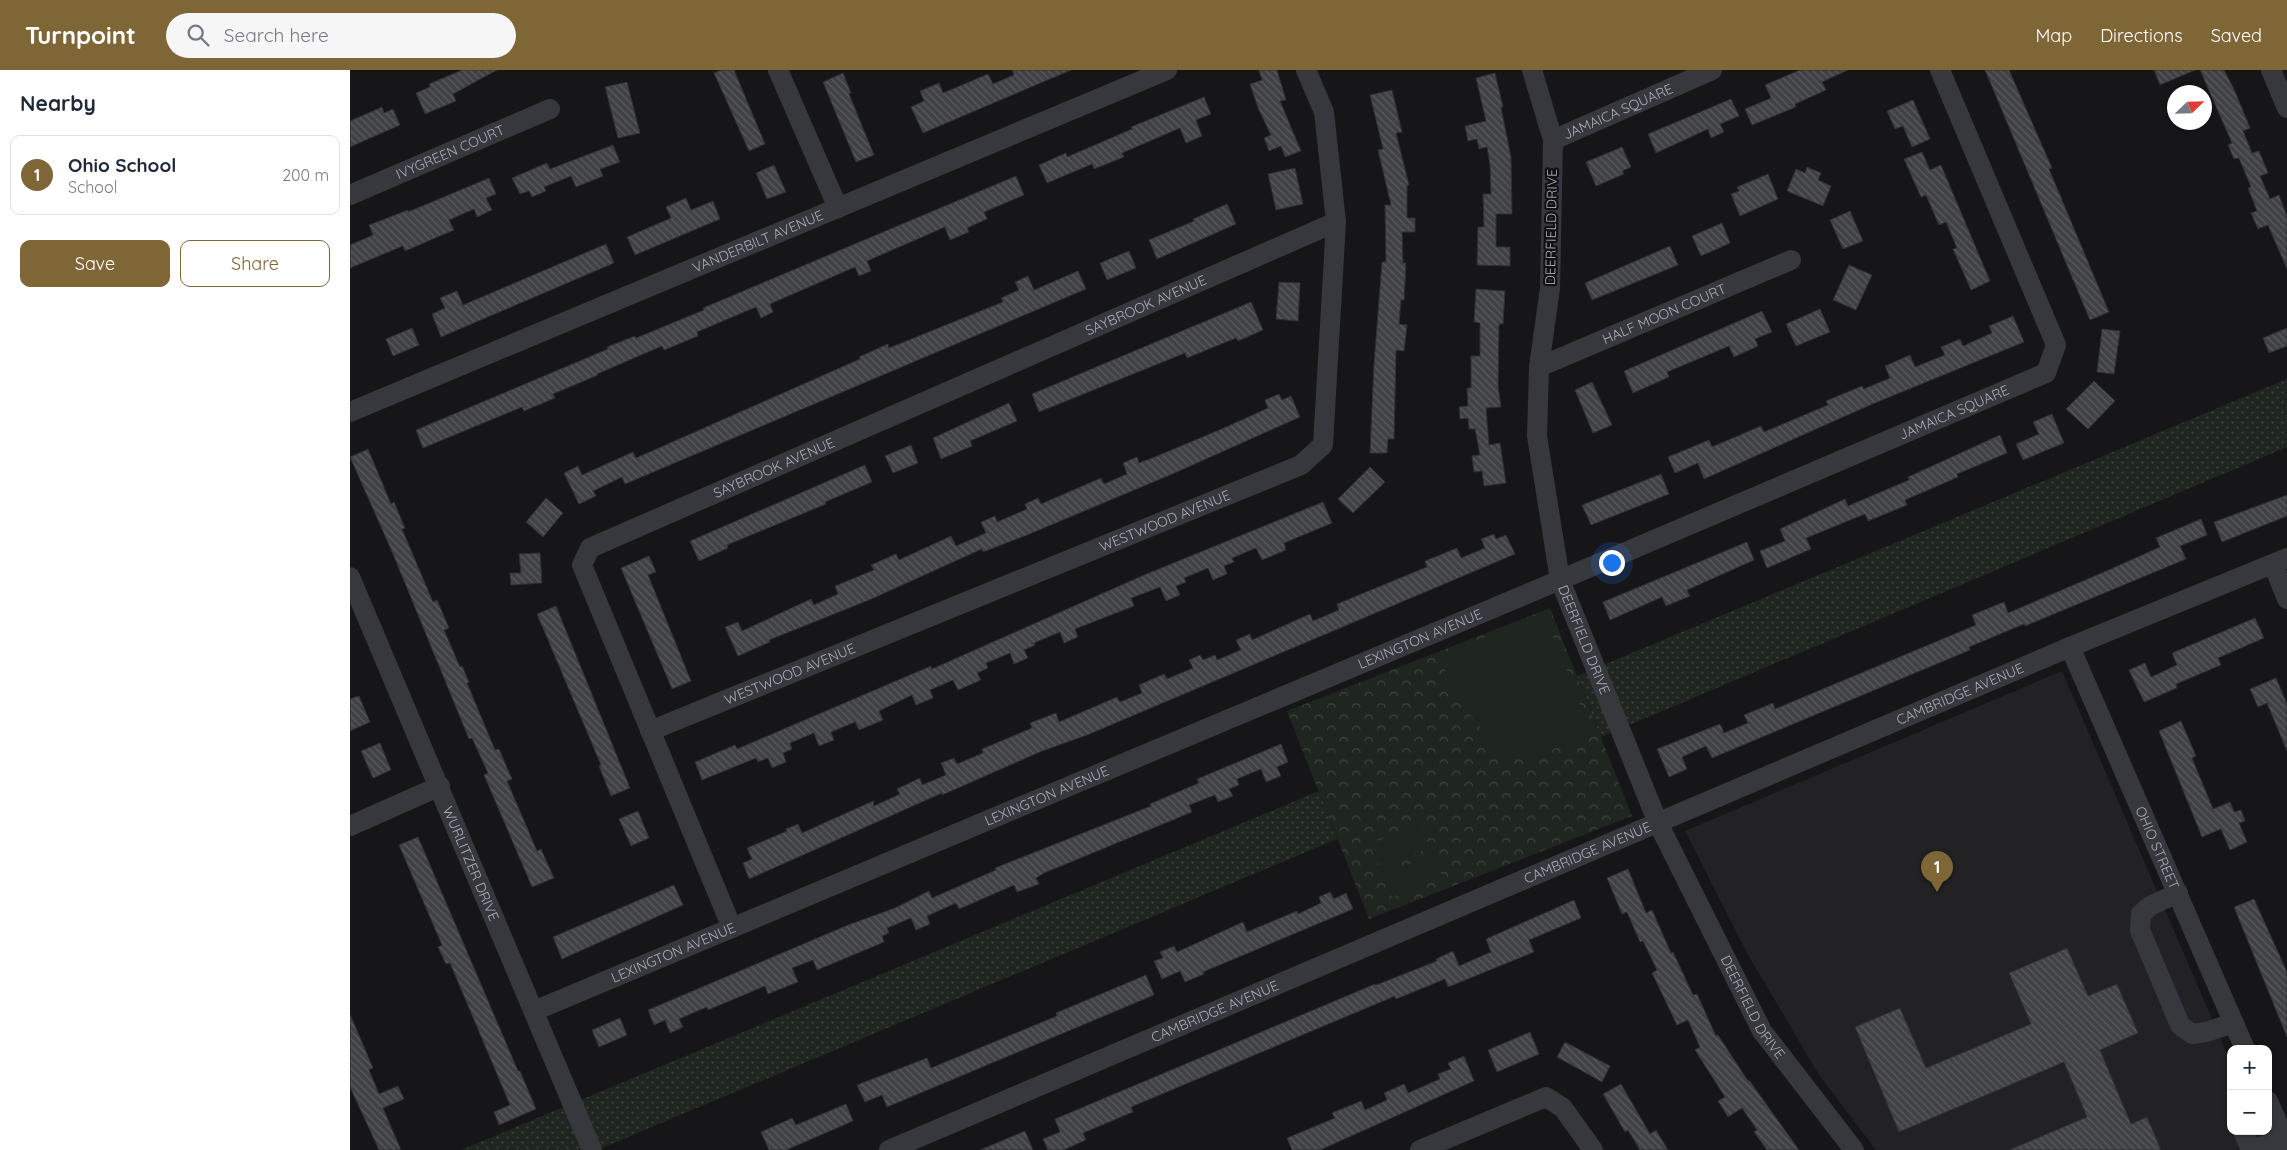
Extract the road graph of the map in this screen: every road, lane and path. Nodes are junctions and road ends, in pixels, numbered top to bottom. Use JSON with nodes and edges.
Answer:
{"nodes":[{"id":1,"x":778,"y":70,"type":"edge"},
{"id":2,"x":1167,"y":70,"type":"edge"},
{"id":3,"x":1306,"y":70,"type":"edge"},
{"id":4,"x":1532,"y":70,"type":"edge"},
{"id":5,"x":1712,"y":70,"type":"edge"},
{"id":6,"x":1940,"y":70,"type":"edge"},
{"id":7,"x":2272,"y":70,"type":"edge"},
{"id":8,"x":2287,"y":108,"type":"edge"},
{"id":9,"x":550,"y":109,"type":"dead end"},
{"id":10,"x":1552,"y":140,"type":"junction"},
{"id":11,"x":350,"y":195,"type":"edge"},
{"id":12,"x":838,"y":208,"type":"junction"},
{"id":13,"x":1336,"y":222,"type":"junction"},
{"id":14,"x":1791,"y":260,"type":"dead end"},
{"id":15,"x":1538,"y":367,"type":"junction"},
{"id":16,"x":350,"y":412,"type":"edge"},
{"id":17,"x":2280,"y":561,"type":"edge"},
{"id":18,"x":350,"y":577,"type":"edge"},
{"id":19,"x":1560,"y":580,"type":"junction"},
{"id":20,"x":2287,"y":599,"type":"edge"},
{"id":21,"x":2070,"y":647,"type":"junction"},
{"id":22,"x":650,"y":731,"type":"junction"},
{"id":23,"x":440,"y":786,"type":"junction"},
{"id":24,"x":1658,"y":823,"type":"junction"},
{"id":25,"x":350,"y":826,"type":"edge"},
{"id":26,"x":2178,"y":893,"type":"junction"},
{"id":27,"x":732,"y":928,"type":"junction"},
{"id":28,"x":534,"y":1011,"type":"junction"},
{"id":29,"x":2234,"y":1023,"type":"junction"},
{"id":30,"x":2243,"y":1045,"type":"edge"},
{"id":31,"x":2272,"y":1110,"type":"edge"},
{"id":32,"x":2245,"y":1135,"type":"edge"},
{"id":33,"x":2286,"y":1141,"type":"edge"},
{"id":34,"x":592,"y":1150,"type":"edge"},
{"id":35,"x":889,"y":1150,"type":"edge"},
{"id":36,"x":1420,"y":1150,"type":"edge"},
{"id":37,"x":1593,"y":1150,"type":"edge"},
{"id":38,"x":1854,"y":1150,"type":"edge"},
{"id":39,"x":2252,"y":1150,"type":"edge"}],
"edges":[{"from":1,"to":12,"type":"street"},
{"from":2,"to":12,"type":"street","name":"VANDERBILT AVENUE"},
{"from":3,"to":13,"type":"street","name":"WESTWOOD AVENUE"},
{"from":4,"to":10,"type":"street","name":"DEERFIELD DRIVE"},
{"from":5,"to":10,"type":"street","name":"JAMAICA SQUARE"},
{"from":6,"to":19,"type":"street","name":"JAMAICA SQUARE"},
{"from":7,"to":8,"type":"street"},
{"from":9,"to":11,"type":"street","name":"IVYGREEN COURT"},
{"from":10,"to":15,"type":"street","name":"DEERFIELD DRIVE"},
{"from":12,"to":16,"type":"street","name":"VANDERBILT AVENUE"},
{"from":13,"to":22,"type":"street","name":"WESTWOOD AVENUE"},
{"from":13,"to":22,"type":"street","name":"SAYBROOK AVENUE"},
{"from":14,"to":15,"type":"street","name":"HALF MOON COURT"},
{"from":15,"to":19,"type":"street","name":"DEERFIELD DRIVE"},
{"from":17,"to":20,"type":"street"},
{"from":17,"to":21,"type":"street","name":"CAMBRIDGE AVENUE"},
{"from":18,"to":23,"type":"street","name":"WURLITZER DRIVE"},
{"from":19,"to":24,"type":"street","name":"DEERFIELD DRIVE"},
{"from":19,"to":27,"type":"street","name":"LEXINGTON AVENUE"},
{"from":21,"to":24,"type":"street","name":"CAMBRIDGE AVENUE"},
{"from":21,"to":26,"type":"street","name":"OHIO STREET"},
{"from":22,"to":27,"type":"street","name":"SAYBROOK AVENUE"},
{"from":23,"to":25,"type":"street"},
{"from":23,"to":28,"type":"street","name":"WURLITZER DRIVE"},
{"from":24,"to":35,"type":"street","name":"CAMBRIDGE AVENUE"},
{"from":24,"to":38,"type":"street","name":"DEERFIELD DRIVE"},
{"from":26,"to":29,"type":"street","name":"OHIO STREET"},
{"from":26,"to":29,"type":"street"},
{"from":27,"to":28,"type":"street","name":"LEXINGTON AVENUE"},
{"from":28,"to":34,"type":"street","name":"WURLITZER DRIVE"},
{"from":29,"to":30,"type":"street","name":"OHIO STREET"},
{"from":31,"to":33,"type":"street"},
{"from":32,"to":39,"type":"street"},
{"from":33,"to":39,"type":"street"},
{"from":36,"to":37,"type":"street"}]}
